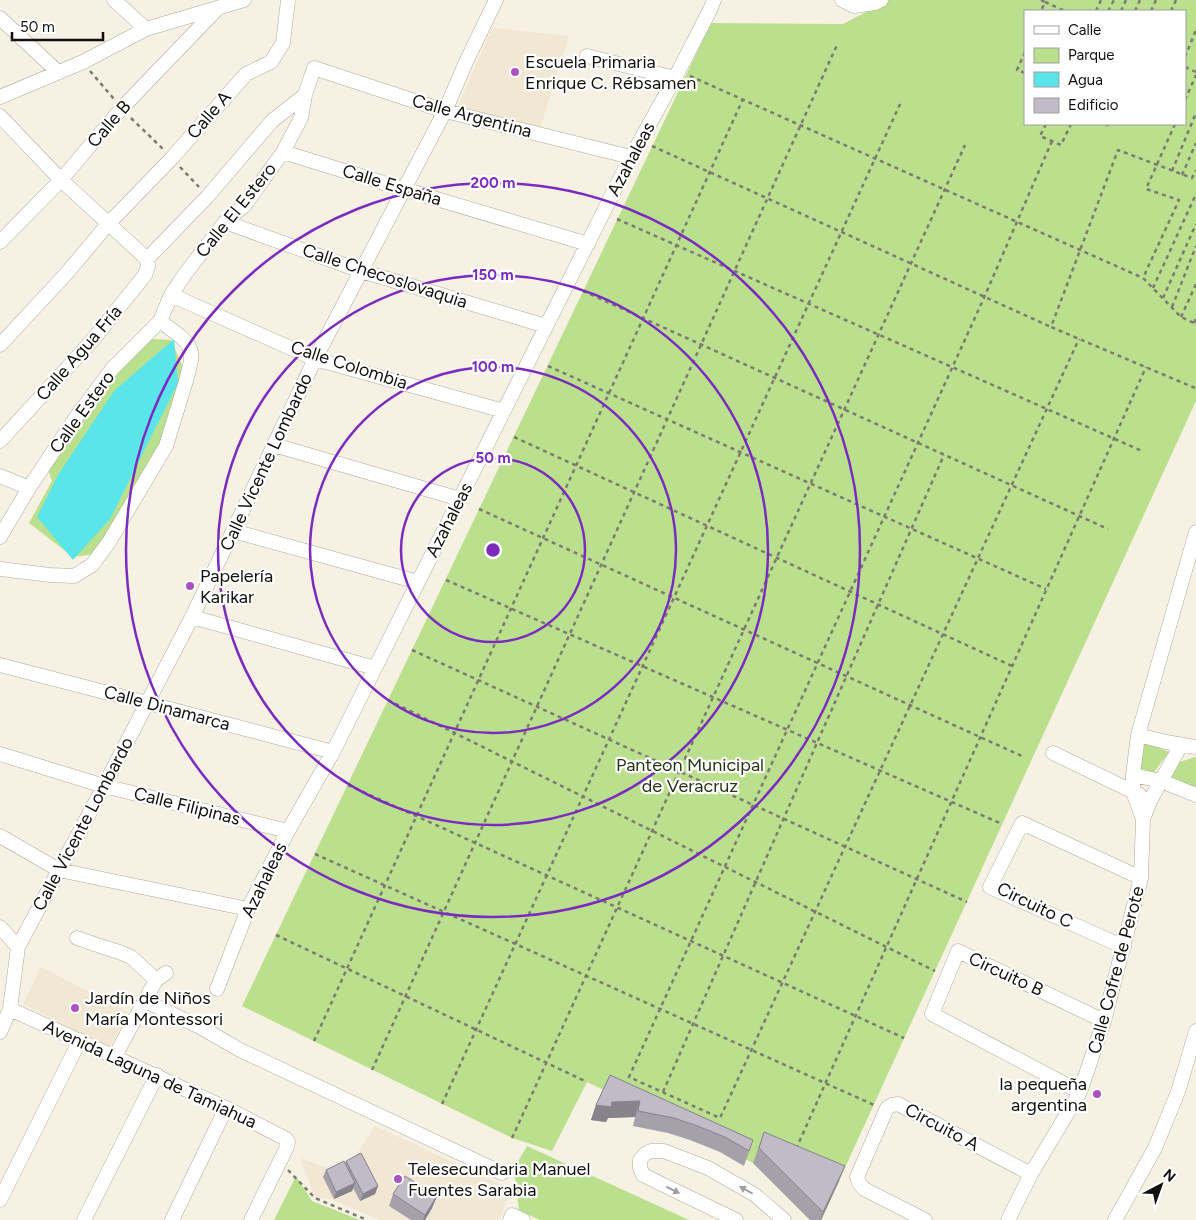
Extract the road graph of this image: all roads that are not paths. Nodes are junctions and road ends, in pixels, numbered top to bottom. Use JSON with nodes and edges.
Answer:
{"nodes":[{"id":1,"x":114,"y":0,"type":"edge"},
{"id":2,"x":242,"y":0,"type":"edge"},
{"id":3,"x":288,"y":0,"type":"edge"},
{"id":4,"x":496,"y":0,"type":"edge"},
{"id":5,"x":714,"y":0,"type":"edge"},
{"id":6,"x":842,"y":0,"type":"edge"},
{"id":7,"x":881,"y":0,"type":"edge"},
{"id":8,"x":218,"y":8,"type":"junction"},
{"id":9,"x":0,"y":18,"type":"edge"},
{"id":10,"x":146,"y":29,"type":"junction"},
{"id":11,"x":587,"y":56,"type":"dead end"},
{"id":12,"x":314,"y":68,"type":"joint"},
{"id":13,"x":58,"y":72,"type":"junction"},
{"id":14,"x":681,"y":76,"type":"junction"},
{"id":15,"x":305,"y":95,"type":"junction"},
{"id":16,"x":0,"y":96,"type":"edge"},
{"id":17,"x":445,"y":111,"type":"junction"},
{"id":18,"x":2,"y":121,"type":"edge"},
{"id":19,"x":283,"y":152,"type":"junction"},
{"id":20,"x":631,"y":157,"type":"junction"},
{"id":21,"x":61,"y":180,"type":"junction"},
{"id":22,"x":403,"y":189,"type":"junction"},
{"id":23,"x":225,"y":222,"type":"junction"},
{"id":24,"x":108,"y":224,"type":"junction"},
{"id":25,"x":0,"y":242,"type":"edge"},
{"id":26,"x":588,"y":244,"type":"junction"},
{"id":27,"x":146,"y":258,"type":"junction"},
{"id":28,"x":360,"y":271,"type":"junction"},
{"id":29,"x":171,"y":295,"type":"junction"},
{"id":30,"x":160,"y":321,"type":"junction"},
{"id":31,"x":546,"y":326,"type":"junction"},
{"id":32,"x":0,"y":346,"type":"edge"},
{"id":33,"x":315,"y":359,"type":"junction"},
{"id":34,"x":504,"y":411,"type":"junction"},
{"id":35,"x":0,"y":442,"type":"edge"},
{"id":36,"x":274,"y":445,"type":"junction"},
{"id":37,"x":0,"y":476,"type":"edge"},
{"id":38,"x":29,"y":488,"type":"junction"},
{"id":39,"x":460,"y":499,"type":"junction"},
{"id":40,"x":233,"y":531,"type":"junction"},
{"id":41,"x":1196,"y":532,"type":"edge"},
{"id":42,"x":0,"y":537,"type":"edge"},
{"id":43,"x":0,"y":569,"type":"edge"},
{"id":44,"x":418,"y":582,"type":"junction"},
{"id":45,"x":192,"y":617,"type":"junction"},
{"id":46,"x":0,"y":665,"type":"edge"},
{"id":47,"x":375,"y":668,"type":"junction"},
{"id":48,"x":148,"y":703,"type":"junction"},
{"id":49,"x":1138,"y":735,"type":"junction"},
{"id":50,"x":1182,"y":745,"type":"junction"},
{"id":51,"x":1196,"y":747,"type":"edge"},
{"id":52,"x":333,"y":752,"type":"junction"},
{"id":53,"x":1053,"y":753,"type":"dead end"},
{"id":54,"x":0,"y":754,"type":"edge"},
{"id":55,"x":1133,"y":775,"type":"junction"},
{"id":56,"x":1161,"y":781,"type":"junction"},
{"id":57,"x":104,"y":786,"type":"junction"},
{"id":58,"x":1133,"y":792,"type":"junction"},
{"id":59,"x":1196,"y":795,"type":"edge"},
{"id":60,"x":1151,"y":799,"type":"junction"},
{"id":61,"x":1143,"y":819,"type":"junction"},
{"id":62,"x":288,"y":831,"type":"junction"},
{"id":63,"x":0,"y":836,"type":"edge"},
{"id":64,"x":59,"y":870,"type":"junction"},
{"id":65,"x":1141,"y":878,"type":"junction"},
{"id":66,"x":248,"y":909,"type":"junction"},
{"id":67,"x":0,"y":927,"type":"edge"},
{"id":68,"x":77,"y":938,"type":"dead end"},
{"id":69,"x":18,"y":947,"type":"junction"},
{"id":70,"x":1124,"y":947,"type":"junction"},
{"id":71,"x":217,"y":989,"type":"dead end"},
{"id":72,"x":145,"y":1001,"type":"junction"},
{"id":73,"x":10,"y":1008,"type":"junction"},
{"id":74,"x":1104,"y":1021,"type":"junction"},
{"id":75,"x":1,"y":1027,"type":"edge"},
{"id":76,"x":1196,"y":1032,"type":"edge"},
{"id":77,"x":80,"y":1040,"type":"junction"},
{"id":78,"x":114,"y":1056,"type":"junction"},
{"id":79,"x":157,"y":1075,"type":"junction"},
{"id":80,"x":1080,"y":1092,"type":"junction"},
{"id":81,"x":226,"y":1108,"type":"junction"},
{"id":82,"x":502,"y":1173,"type":"dead end"},
{"id":83,"x":1031,"y":1174,"type":"junction"},
{"id":84,"x":0,"y":1200,"type":"edge"},
{"id":85,"x":84,"y":1220,"type":"edge"},
{"id":86,"x":172,"y":1220,"type":"edge"},
{"id":87,"x":251,"y":1220,"type":"edge"},
{"id":88,"x":736,"y":1220,"type":"edge"},
{"id":89,"x":784,"y":1220,"type":"edge"},
{"id":90,"x":926,"y":1220,"type":"edge"},
{"id":91,"x":1008,"y":1220,"type":"edge"},
{"id":92,"x":1115,"y":1220,"type":"edge"}],
"edges":[{"from":1,"to":10,"type":"street"},
{"from":2,"to":8,"type":"street"},
{"from":3,"to":24,"type":"street","name":"Calle A"},
{"from":4,"to":17,"type":"street","name":"Calle Vicente Lombardo"},
{"from":5,"to":14,"type":"street","name":"Azahaleas"},
{"from":6,"to":7,"type":"street"},
{"from":8,"to":10,"type":"street"},
{"from":8,"to":21,"type":"street","name":"Calle B"},
{"from":9,"to":13,"type":"street"},
{"from":10,"to":13,"type":"street"},
{"from":11,"to":14,"type":"street"},
{"from":12,"to":15,"type":"street","name":"Calle El Estero"},
{"from":12,"to":17,"type":"street","name":"Calle Argentina"},
{"from":13,"to":16,"type":"street"},
{"from":14,"to":20,"type":"street","name":"Azahaleas"},
{"from":15,"to":19,"type":"street","name":"Calle El Estero"},
{"from":15,"to":27,"type":"street"},
{"from":17,"to":20,"type":"street","name":"Calle Argentina"},
{"from":17,"to":22,"type":"street","name":"Calle Vicente Lombardo"},
{"from":18,"to":21,"type":"street"},
{"from":19,"to":22,"type":"street","name":"Calle España"},
{"from":19,"to":23,"type":"street","name":"Calle El Estero"},
{"from":20,"to":26,"type":"street","name":"Azahaleas"},
{"from":21,"to":24,"type":"street"},
{"from":21,"to":25,"type":"street","name":"Calle B"},
{"from":22,"to":26,"type":"street","name":"Calle España"},
{"from":22,"to":28,"type":"street","name":"Calle Vicente Lombardo"},
{"from":23,"to":28,"type":"street","name":"Calle Checoslovaquia"},
{"from":23,"to":29,"type":"street","name":"Calle El Estero"},
{"from":24,"to":27,"type":"street"},
{"from":24,"to":32,"type":"street","name":"Calle A"},
{"from":26,"to":31,"type":"street","name":"Azahaleas"},
{"from":27,"to":35,"type":"street","name":"Calle Agua Fría"},
{"from":28,"to":31,"type":"street","name":"Calle Checoslovaquia"},
{"from":28,"to":33,"type":"street","name":"Calle Vicente Lombardo"},
{"from":29,"to":30,"type":"street","name":"Calle Estero"},
{"from":29,"to":33,"type":"street","name":"Calle Colombia"},
{"from":30,"to":38,"type":"street","name":"Calle Estero"},
{"from":30,"to":43,"type":"street"},
{"from":31,"to":34,"type":"street","name":"Azahaleas"},
{"from":33,"to":34,"type":"street","name":"Calle Colombia"},
{"from":33,"to":36,"type":"street","name":"Calle Vicente Lombardo"},
{"from":34,"to":39,"type":"street","name":"Azahaleas"},
{"from":36,"to":39,"type":"street"},
{"from":36,"to":40,"type":"street","name":"Calle Vicente Lombardo"},
{"from":37,"to":38,"type":"street"},
{"from":38,"to":42,"type":"street","name":"Calle Estero"},
{"from":39,"to":44,"type":"street","name":"Azahaleas"},
{"from":40,"to":44,"type":"street"},
{"from":40,"to":45,"type":"street","name":"Calle Vicente Lombardo"},
{"from":41,"to":49,"type":"street"},
{"from":44,"to":47,"type":"street","name":"Azahaleas"},
{"from":45,"to":47,"type":"street"},
{"from":45,"to":48,"type":"street","name":"Calle Vicente Lombardo"},
{"from":46,"to":48,"type":"street","name":"Calle Dinamarca"},
{"from":47,"to":52,"type":"street","name":"Azahaleas"},
{"from":48,"to":52,"type":"street","name":"Calle Dinamarca"},
{"from":48,"to":57,"type":"street","name":"Calle Vicente Lombardo"},
{"from":49,"to":50,"type":"street"},
{"from":49,"to":55,"type":"street"},
{"from":50,"to":51,"type":"street"},
{"from":50,"to":56,"type":"street","name":"Calle Cofre de Perote"},
{"from":52,"to":62,"type":"street","name":"Azahaleas"},
{"from":53,"to":58,"type":"street"},
{"from":54,"to":57,"type":"street","name":"Calle Filipinas"},
{"from":55,"to":56,"type":"street"},
{"from":55,"to":58,"type":"street"},
{"from":56,"to":59,"type":"street"},
{"from":56,"to":60,"type":"street","name":"Calle Cofre de Perote"},
{"from":57,"to":62,"type":"street","name":"Calle Filipinas"},
{"from":57,"to":64,"type":"street","name":"Calle Vicente Lombardo"},
{"from":58,"to":60,"type":"street"},
{"from":58,"to":61,"type":"street","name":"Calle Cofre de Perote"},
{"from":60,"to":61,"type":"street","name":"Calle Cofre de Perote"},
{"from":61,"to":65,"type":"street","name":"Calle Cofre de Perote"},
{"from":62,"to":66,"type":"street","name":"Azahaleas"},
{"from":63,"to":64,"type":"street"},
{"from":64,"to":66,"type":"street"},
{"from":64,"to":69,"type":"street","name":"Calle Vicente Lombardo"},
{"from":65,"to":70,"type":"street","name":"Calle Cofre de Perote"},
{"from":65,"to":70,"type":"street","name":"Circuito C"},
{"from":66,"to":71,"type":"street","name":"Azahaleas"},
{"from":67,"to":69,"type":"street"},
{"from":68,"to":72,"type":"street"},
{"from":69,"to":73,"type":"street","name":"Calle Vicente Lombardo"},
{"from":70,"to":74,"type":"street","name":"Calle Cofre de Perote"},
{"from":72,"to":78,"type":"street"},
{"from":72,"to":82,"type":"street"},
{"from":73,"to":75,"type":"street","name":"Calle Vicente Lombardo"},
{"from":73,"to":77,"type":"street","name":"Avenida Laguna de Tamiahua"},
{"from":74,"to":80,"type":"street","name":"Calle Cofre de Perote"},
{"from":74,"to":80,"type":"street","name":"Circuito B"},
{"from":76,"to":92,"type":"street"},
{"from":77,"to":78,"type":"street","name":"Avenida Laguna de Tamiahua"},
{"from":77,"to":84,"type":"street"},
{"from":78,"to":79,"type":"street","name":"Avenida Laguna de Tamiahua"},
{"from":79,"to":81,"type":"street","name":"Avenida Laguna de Tamiahua"},
{"from":79,"to":85,"type":"street"},
{"from":80,"to":83,"type":"street","name":"Calle Cofre de Perote"},
{"from":81,"to":86,"type":"street"},
{"from":81,"to":87,"type":"street","name":"Avenida Laguna de Tamiahua"},
{"from":83,"to":90,"type":"street","name":"Circuito A"},
{"from":83,"to":91,"type":"street","name":"Calle Cofre de Perote"},
{"from":89,"to":88,"type":"street","one_way":true}]}
